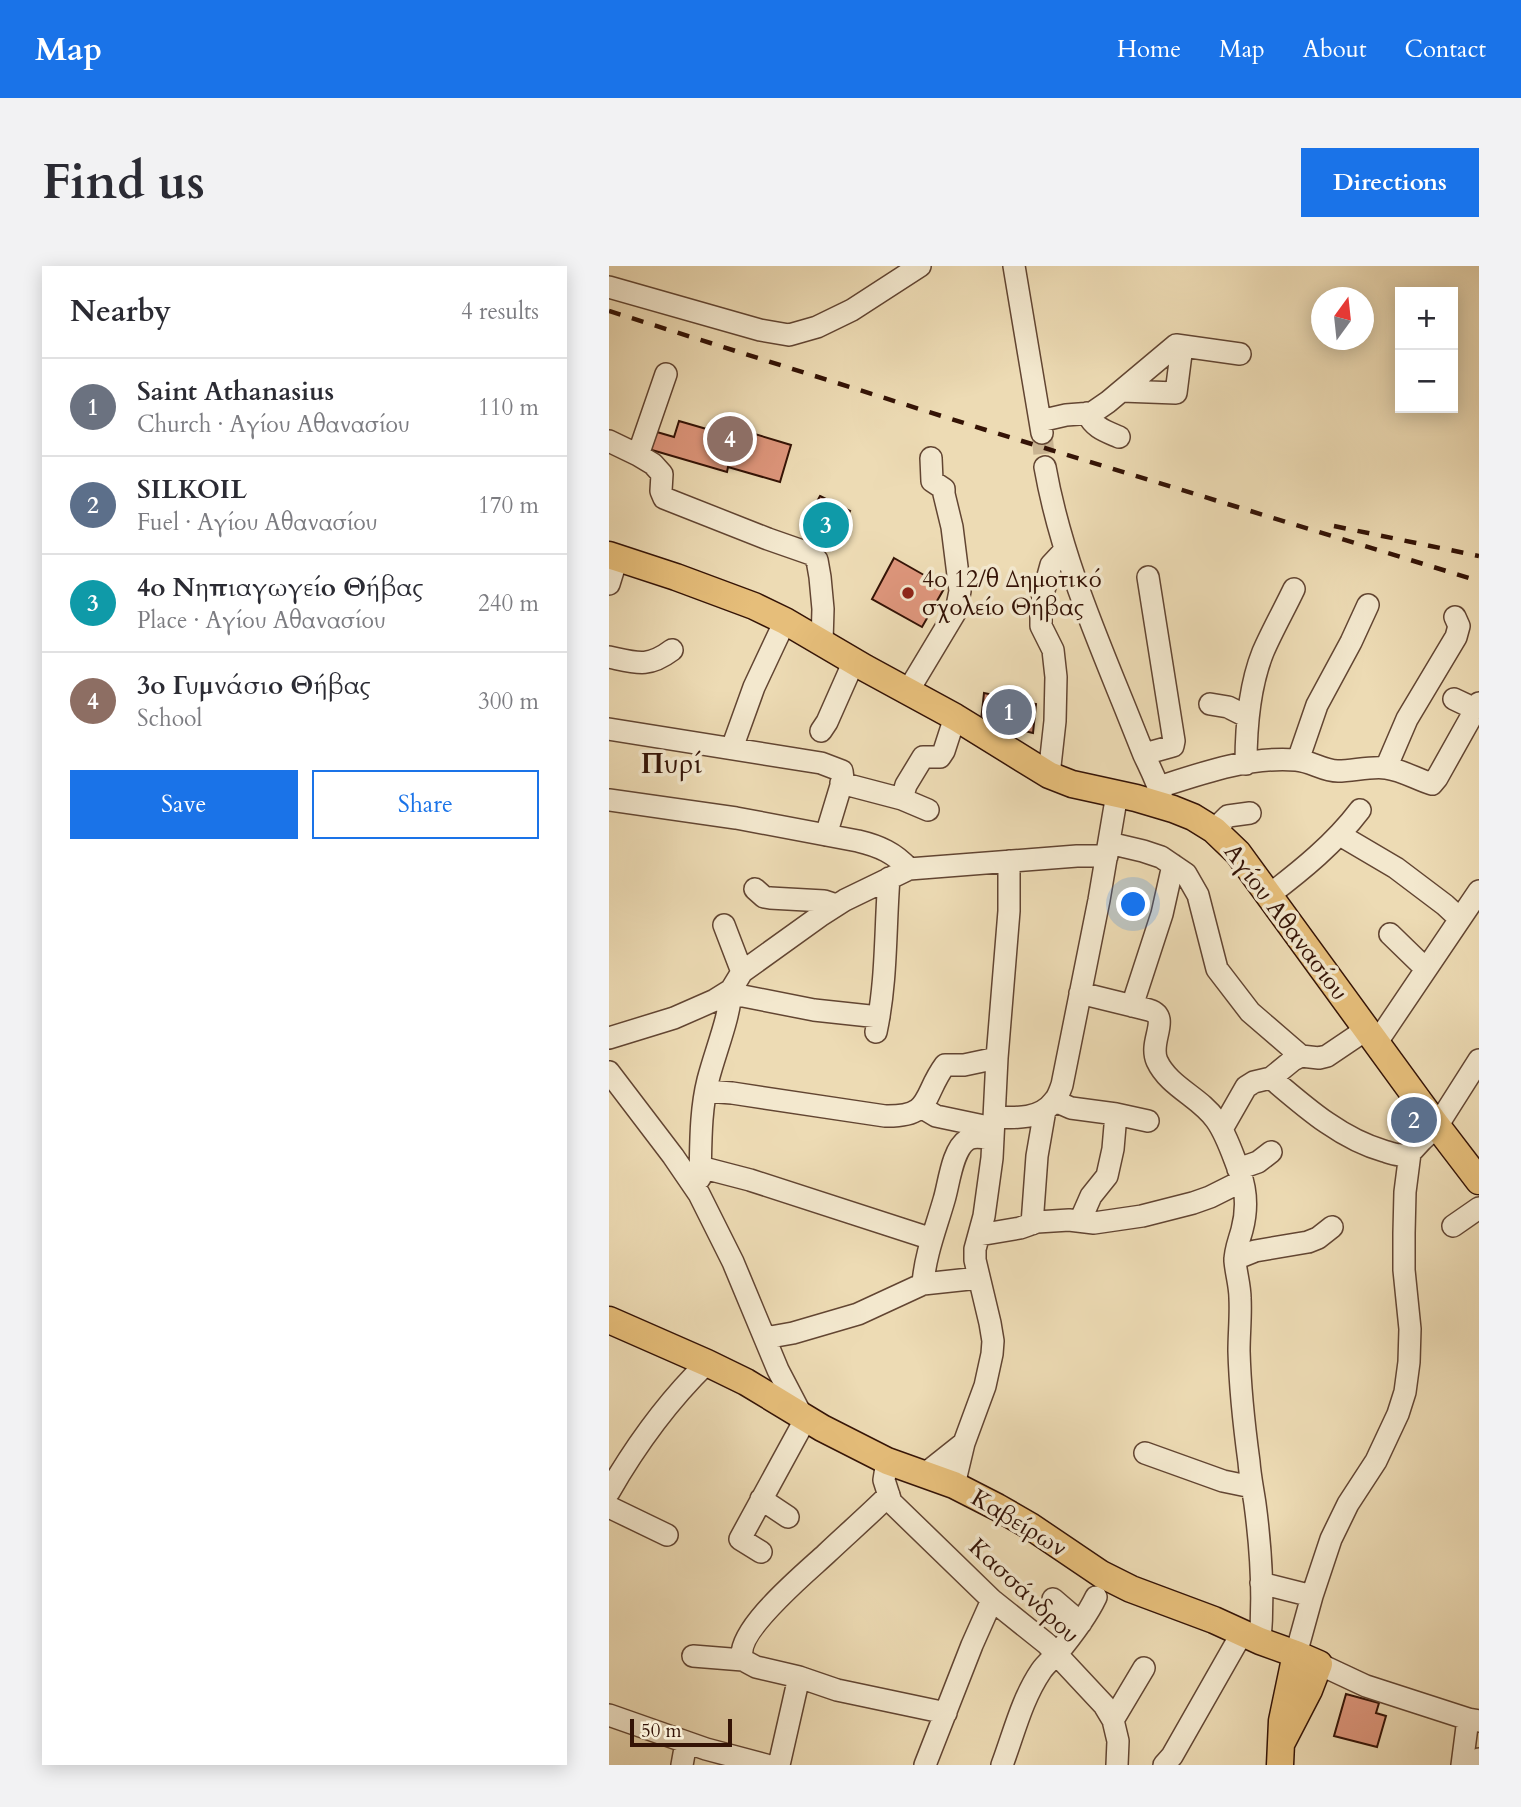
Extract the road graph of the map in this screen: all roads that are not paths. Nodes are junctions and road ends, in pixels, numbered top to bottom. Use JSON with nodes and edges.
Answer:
{"nodes":[{"id":1,"x":921,"y":266,"type":"edge"},
{"id":2,"x":1014,"y":266,"type":"edge"},
{"id":3,"x":609,"y":287,"type":"edge"},
{"id":4,"x":1182,"y":346,"type":"junction"},
{"id":5,"x":1240,"y":354,"type":"dead end"},
{"id":6,"x":666,"y":374,"type":"dead end"},
{"id":7,"x":1115,"y":397,"type":"junction"},
{"id":8,"x":1087,"y":413,"type":"junction"},
{"id":9,"x":1119,"y":437,"type":"dead end"},
{"id":10,"x":609,"y":441,"type":"edge"},
{"id":11,"x":638,"y":455,"type":"junction"},
{"id":12,"x":931,"y":458,"type":"dead end"},
{"id":13,"x":1045,"y":467,"type":"tunnel mouth"},
{"id":14,"x":1065,"y":550,"type":"junction"},
{"id":15,"x":613,"y":557,"type":"edge"},
{"id":16,"x":1148,"y":577,"type":"dead end"},
{"id":17,"x":609,"y":584,"type":"edge"},
{"id":18,"x":1294,"y":589,"type":"dead end"},
{"id":19,"x":1368,"y":605,"type":"dead end"},
{"id":20,"x":1455,"y":617,"type":"dead end"},
{"id":21,"x":785,"y":621,"type":"junction"},
{"id":22,"x":822,"y":642,"type":"junction"},
{"id":23,"x":672,"y":650,"type":"dead end"},
{"id":24,"x":609,"y":657,"type":"edge"},
{"id":25,"x":854,"y":661,"type":"junction"},
{"id":26,"x":908,"y":691,"type":"junction"},
{"id":27,"x":1454,"y":699,"type":"dead end"},
{"id":28,"x":1210,"y":704,"type":"dead end"},
{"id":29,"x":1477,"y":706,"type":"edge"},
{"id":30,"x":955,"y":717,"type":"junction"},
{"id":31,"x":1248,"y":717,"type":"junction"},
{"id":32,"x":609,"y":729,"type":"edge"},
{"id":33,"x":821,"y":731,"type":"dead end"},
{"id":34,"x":732,"y":748,"type":"junction"},
{"id":35,"x":1144,"y":754,"type":"junction"},
{"id":36,"x":1298,"y":760,"type":"junction"},
{"id":37,"x":1246,"y":764,"type":"junction"},
{"id":38,"x":1386,"y":768,"type":"junction"},
{"id":39,"x":1049,"y":775,"type":"junction"},
{"id":40,"x":841,"y":783,"type":"junction"},
{"id":41,"x":1117,"y":794,"type":"junction"},
{"id":42,"x":1161,"y":796,"type":"junction"},
{"id":43,"x":902,"y":799,"type":"junction"},
{"id":44,"x":609,"y":800,"type":"edge"},
{"id":45,"x":928,"y":810,"type":"dead end"},
{"id":46,"x":1360,"y":810,"type":"dead end"},
{"id":47,"x":1250,"y":813,"type":"dead end"},
{"id":48,"x":1214,"y":830,"type":"junction"},
{"id":49,"x":826,"y":835,"type":"junction"},
{"id":50,"x":1340,"y":835,"type":"junction"},
{"id":51,"x":1108,"y":850,"type":"junction"},
{"id":52,"x":1009,"y":861,"type":"junction"},
{"id":53,"x":1173,"y":865,"type":"junction"},
{"id":54,"x":909,"y":869,"type":"junction"},
{"id":55,"x":889,"y":878,"type":"junction"},
{"id":56,"x":755,"y":889,"type":"dead end"},
{"id":57,"x":1479,"y":891,"type":"edge"},
{"id":58,"x":1269,"y":895,"type":"junction"},
{"id":59,"x":836,"y":905,"type":"junction"},
{"id":60,"x":1460,"y":919,"type":"junction"},
{"id":61,"x":724,"y":925,"type":"dead end"},
{"id":62,"x":1390,"y":934,"type":"dead end"},
{"id":63,"x":1426,"y":969,"type":"junction"},
{"id":64,"x":734,"y":986,"type":"junction"},
{"id":65,"x":1080,"y":993,"type":"junction"},
{"id":66,"x":1132,"y":1006,"type":"junction"},
{"id":67,"x":1372,"y":1036,"type":"junction"},
{"id":68,"x":609,"y":1038,"type":"edge"},
{"id":69,"x":1301,"y":1056,"type":"junction"},
{"id":70,"x":997,"y":1058,"type":"junction"},
{"id":71,"x":1479,"y":1060,"type":"edge"},
{"id":72,"x":609,"y":1072,"type":"edge"},
{"id":73,"x":1271,"y":1078,"type":"junction"},
{"id":74,"x":706,"y":1091,"type":"junction"},
{"id":75,"x":1050,"y":1106,"type":"junction"},
{"id":76,"x":921,"y":1107,"type":"junction"},
{"id":77,"x":1116,"y":1114,"type":"junction"},
{"id":78,"x":1148,"y":1121,"type":"dead end"},
{"id":79,"x":1437,"y":1126,"type":"junction"},
{"id":80,"x":993,"y":1128,"type":"junction"},
{"id":81,"x":1222,"y":1129,"type":"junction"},
{"id":82,"x":1271,"y":1152,"type":"dead end"},
{"id":83,"x":1410,"y":1153,"type":"junction"},
{"id":84,"x":700,"y":1167,"type":"junction"},
{"id":85,"x":1240,"y":1175,"type":"junction"},
{"id":86,"x":1479,"y":1181,"type":"edge"},
{"id":87,"x":699,"y":1194,"type":"junction"},
{"id":88,"x":1479,"y":1208,"type":"edge"},
{"id":89,"x":1080,"y":1221,"type":"junction"},
{"id":90,"x":1032,"y":1224,"type":"junction"},
{"id":91,"x":1453,"y":1226,"type":"dead end"},
{"id":92,"x":1332,"y":1227,"type":"dead end"},
{"id":93,"x":979,"y":1235,"type":"junction"},
{"id":94,"x":932,"y":1239,"type":"junction"},
{"id":95,"x":1235,"y":1259,"type":"junction"},
{"id":96,"x":979,"y":1278,"type":"junction"},
{"id":97,"x":923,"y":1284,"type":"junction"},
{"id":98,"x":609,"y":1320,"type":"edge"},
{"id":99,"x":765,"y":1338,"type":"junction"},
{"id":100,"x":707,"y":1363,"type":"junction"},
{"id":101,"x":810,"y":1420,"type":"junction"},
{"id":102,"x":964,"y":1443,"type":"junction"},
{"id":103,"x":1145,"y":1453,"type":"dead end"},
{"id":104,"x":887,"y":1461,"type":"junction"},
{"id":105,"x":925,"y":1474,"type":"junction"},
{"id":106,"x":954,"y":1485,"type":"junction"},
{"id":107,"x":1252,"y":1488,"type":"junction"},
{"id":108,"x":609,"y":1492,"type":"edge"},
{"id":109,"x":889,"y":1495,"type":"junction"},
{"id":110,"x":761,"y":1499,"type":"junction"},
{"id":111,"x":609,"y":1507,"type":"edge"},
{"id":112,"x":788,"y":1517,"type":"dead end"},
{"id":113,"x":667,"y":1535,"type":"dead end"},
{"id":114,"x":761,"y":1552,"type":"dead end"},
{"id":115,"x":1261,"y":1583,"type":"junction"},
{"id":116,"x":1312,"y":1596,"type":"junction"},
{"id":117,"x":1096,"y":1597,"type":"dead end"},
{"id":118,"x":1053,"y":1599,"type":"dead end"},
{"id":119,"x":992,"y":1600,"type":"junction"},
{"id":120,"x":1081,"y":1623,"type":"junction"},
{"id":121,"x":1251,"y":1637,"type":"junction"},
{"id":122,"x":1056,"y":1654,"type":"junction"},
{"id":123,"x":693,"y":1656,"type":"dead end"},
{"id":124,"x":1308,"y":1659,"type":"junction"},
{"id":125,"x":743,"y":1660,"type":"junction"},
{"id":126,"x":1144,"y":1668,"type":"dead end"},
{"id":127,"x":800,"y":1677,"type":"junction"},
{"id":128,"x":946,"y":1713,"type":"junction"},
{"id":129,"x":609,"y":1715,"type":"edge"},
{"id":130,"x":1112,"y":1720,"type":"junction"},
{"id":131,"x":1473,"y":1720,"type":"edge"},
{"id":132,"x":686,"y":1742,"type":"junction"},
{"id":133,"x":1280,"y":1755,"type":"edge"},
{"id":134,"x":1479,"y":1759,"type":"edge"},
{"id":135,"x":1173,"y":1762,"type":"edge"},
{"id":136,"x":682,"y":1765,"type":"edge"},
{"id":137,"x":766,"y":1765,"type":"edge"},
{"id":138,"x":779,"y":1765,"type":"edge"},
{"id":139,"x":925,"y":1765,"type":"edge"},
{"id":140,"x":1002,"y":1765,"type":"edge"},
{"id":141,"x":1117,"y":1765,"type":"edge"},
{"id":142,"x":1462,"y":1765,"type":"edge"},
{"id":143,"x":1478,"y":1765,"type":"edge"}],
"edges":[{"from":1,"to":3,"type":"street"},
{"from":2,"to":8,"type":"street"},
{"from":4,"to":5,"type":"street"},
{"from":4,"to":7,"type":"street"},
{"from":4,"to":7,"type":"street"},
{"from":6,"to":11,"type":"street"},
{"from":7,"to":8,"type":"street"},
{"from":8,"to":9,"type":"street"},
{"from":10,"to":11,"type":"street"},
{"from":11,"to":22,"type":"street"},
{"from":12,"to":26,"type":"street"},
{"from":13,"to":14,"type":"street"},
{"from":14,"to":35,"type":"street"},
{"from":14,"to":39,"type":"street"},
{"from":15,"to":17,"type":"street"},
{"from":15,"to":21,"type":"main road","name":"Αγίου Αθανασίου"},
{"from":16,"to":35,"type":"street"},
{"from":18,"to":31,"type":"street"},
{"from":19,"to":36,"type":"street"},
{"from":20,"to":38,"type":"street"},
{"from":21,"to":22,"type":"main road","name":"Αγίου Αθανασίου"},
{"from":21,"to":34,"type":"street"},
{"from":22,"to":25,"type":"main road","name":"Αγίου Αθανασίου"},
{"from":23,"to":24,"type":"street"},
{"from":25,"to":26,"type":"main road","name":"Αγίου Αθανασίου"},
{"from":25,"to":33,"type":"street"},
{"from":26,"to":30,"type":"main road","name":"Αγίου Αθανασίου"},
{"from":27,"to":29,"type":"street"},
{"from":28,"to":31,"type":"street"},
{"from":29,"to":38,"type":"street"},
{"from":30,"to":39,"type":"main road","name":"Αγίου Αθανασίου"},
{"from":30,"to":43,"type":"street"},
{"from":31,"to":37,"type":"street"},
{"from":32,"to":34,"type":"street"},
{"from":34,"to":40,"type":"street"},
{"from":35,"to":42,"type":"street"},
{"from":36,"to":37,"type":"street"},
{"from":36,"to":38,"type":"street"},
{"from":37,"to":42,"type":"street"},
{"from":39,"to":41,"type":"main road","name":"Αγίου Αθανασίου"},
{"from":40,"to":43,"type":"street"},
{"from":40,"to":49,"type":"street"},
{"from":41,"to":42,"type":"main road","name":"Αγίου Αθανασίου"},
{"from":41,"to":51,"type":"street"},
{"from":42,"to":48,"type":"main road","name":"Αγίου Αθανασίου"},
{"from":43,"to":45,"type":"street"},
{"from":44,"to":49,"type":"street"},
{"from":46,"to":50,"type":"street"},
{"from":47,"to":48,"type":"street"},
{"from":48,"to":58,"type":"main road","name":"Αγίου Αθανασίου"},
{"from":49,"to":54,"type":"street"},
{"from":50,"to":58,"type":"street"},
{"from":50,"to":60,"type":"street"},
{"from":51,"to":52,"type":"street"},
{"from":51,"to":53,"type":"street"},
{"from":51,"to":65,"type":"street"},
{"from":52,"to":54,"type":"street"},
{"from":52,"to":70,"type":"street"},
{"from":53,"to":66,"type":"street"},
{"from":53,"to":69,"type":"street"},
{"from":54,"to":55,"type":"street"},
{"from":55,"to":59,"type":"street"},
{"from":55,"to":64,"type":"street"},
{"from":56,"to":59,"type":"street"},
{"from":57,"to":60,"type":"street"},
{"from":58,"to":67,"type":"main road","name":"Αγίου Αθανασίου"},
{"from":59,"to":64,"type":"street"},
{"from":60,"to":63,"type":"street"},
{"from":61,"to":64,"type":"street"},
{"from":62,"to":63,"type":"street"},
{"from":63,"to":67,"type":"street"},
{"from":64,"to":68,"type":"street"},
{"from":64,"to":74,"type":"street"},
{"from":65,"to":66,"type":"street"},
{"from":65,"to":75,"type":"street"},
{"from":66,"to":81,"type":"street"},
{"from":67,"to":69,"type":"street"},
{"from":67,"to":79,"type":"main road","name":"Αγίου Αθανασίου"},
{"from":69,"to":73,"type":"street"},
{"from":70,"to":76,"type":"street"},
{"from":70,"to":80,"type":"street"},
{"from":71,"to":79,"type":"street"},
{"from":72,"to":87,"type":"street"},
{"from":73,"to":81,"type":"street"},
{"from":73,"to":83,"type":"street"},
{"from":74,"to":76,"type":"street"},
{"from":74,"to":84,"type":"street"},
{"from":75,"to":77,"type":"street"},
{"from":75,"to":80,"type":"street"},
{"from":75,"to":90,"type":"street"},
{"from":76,"to":80,"type":"street"},
{"from":77,"to":78,"type":"street"},
{"from":77,"to":89,"type":"street"},
{"from":79,"to":83,"type":"street"},
{"from":79,"to":86,"type":"main road","name":"Αγίου Αθανασίου"},
{"from":80,"to":93,"type":"street"},
{"from":80,"to":94,"type":"street"},
{"from":81,"to":85,"type":"street"},
{"from":82,"to":85,"type":"street"},
{"from":83,"to":116,"type":"street"},
{"from":84,"to":87,"type":"street"},
{"from":84,"to":94,"type":"street"},
{"from":85,"to":89,"type":"street"},
{"from":85,"to":95,"type":"street"},
{"from":87,"to":99,"type":"street"},
{"from":88,"to":91,"type":"street"},
{"from":89,"to":90,"type":"street"},
{"from":90,"to":93,"type":"street"},
{"from":92,"to":95,"type":"street"},
{"from":93,"to":96,"type":"street"},
{"from":94,"to":97,"type":"street"},
{"from":95,"to":107,"type":"street"},
{"from":96,"to":97,"type":"street"},
{"from":96,"to":102,"type":"street"},
{"from":97,"to":99,"type":"street"},
{"from":98,"to":100,"type":"main road","name":"Καβείρων"},
{"from":99,"to":101,"type":"street"},
{"from":100,"to":101,"type":"main road","name":"Καβείρων"},
{"from":100,"to":108,"type":"street"},
{"from":101,"to":104,"type":"main road","name":"Καβείρων"},
{"from":101,"to":110,"type":"street"},
{"from":102,"to":105,"type":"street"},
{"from":102,"to":106,"type":"street"},
{"from":103,"to":107,"type":"street"},
{"from":104,"to":105,"type":"main road","name":"Καβείρων"},
{"from":104,"to":109,"type":"street"},
{"from":105,"to":106,"type":"main road","name":"Καβείρων"},
{"from":106,"to":121,"type":"main road","name":"Καβείρων"},
{"from":107,"to":115,"type":"street"},
{"from":109,"to":119,"type":"street","name":"Κασσάνδρου"},
{"from":109,"to":125,"type":"street"},
{"from":110,"to":112,"type":"street"},
{"from":110,"to":114,"type":"street"},
{"from":111,"to":113,"type":"street"},
{"from":115,"to":116,"type":"street"},
{"from":115,"to":121,"type":"street"},
{"from":116,"to":124,"type":"street"},
{"from":117,"to":120,"type":"street"},
{"from":118,"to":120,"type":"street"},
{"from":119,"to":122,"type":"street","name":"Κασσάνδρου"},
{"from":119,"to":128,"type":"street"},
{"from":120,"to":122,"type":"street"},
{"from":121,"to":124,"type":"main road","name":"Καβείρων"},
{"from":121,"to":135,"type":"street"},
{"from":122,"to":130,"type":"street","name":"Κασσάνδρου"},
{"from":122,"to":140,"type":"street"},
{"from":123,"to":125,"type":"street"},
{"from":124,"to":131,"type":"street"},
{"from":124,"to":133,"type":"main road"},
{"from":125,"to":127,"type":"street"},
{"from":126,"to":130,"type":"street"},
{"from":127,"to":128,"type":"street"},
{"from":127,"to":138,"type":"street"},
{"from":128,"to":139,"type":"street"},
{"from":129,"to":132,"type":"street"},
{"from":130,"to":141,"type":"street","name":"Κασσάνδρου"},
{"from":131,"to":142,"type":"street"},
{"from":132,"to":136,"type":"street"},
{"from":132,"to":137,"type":"street"},
{"from":134,"to":143,"type":"street"}]}
